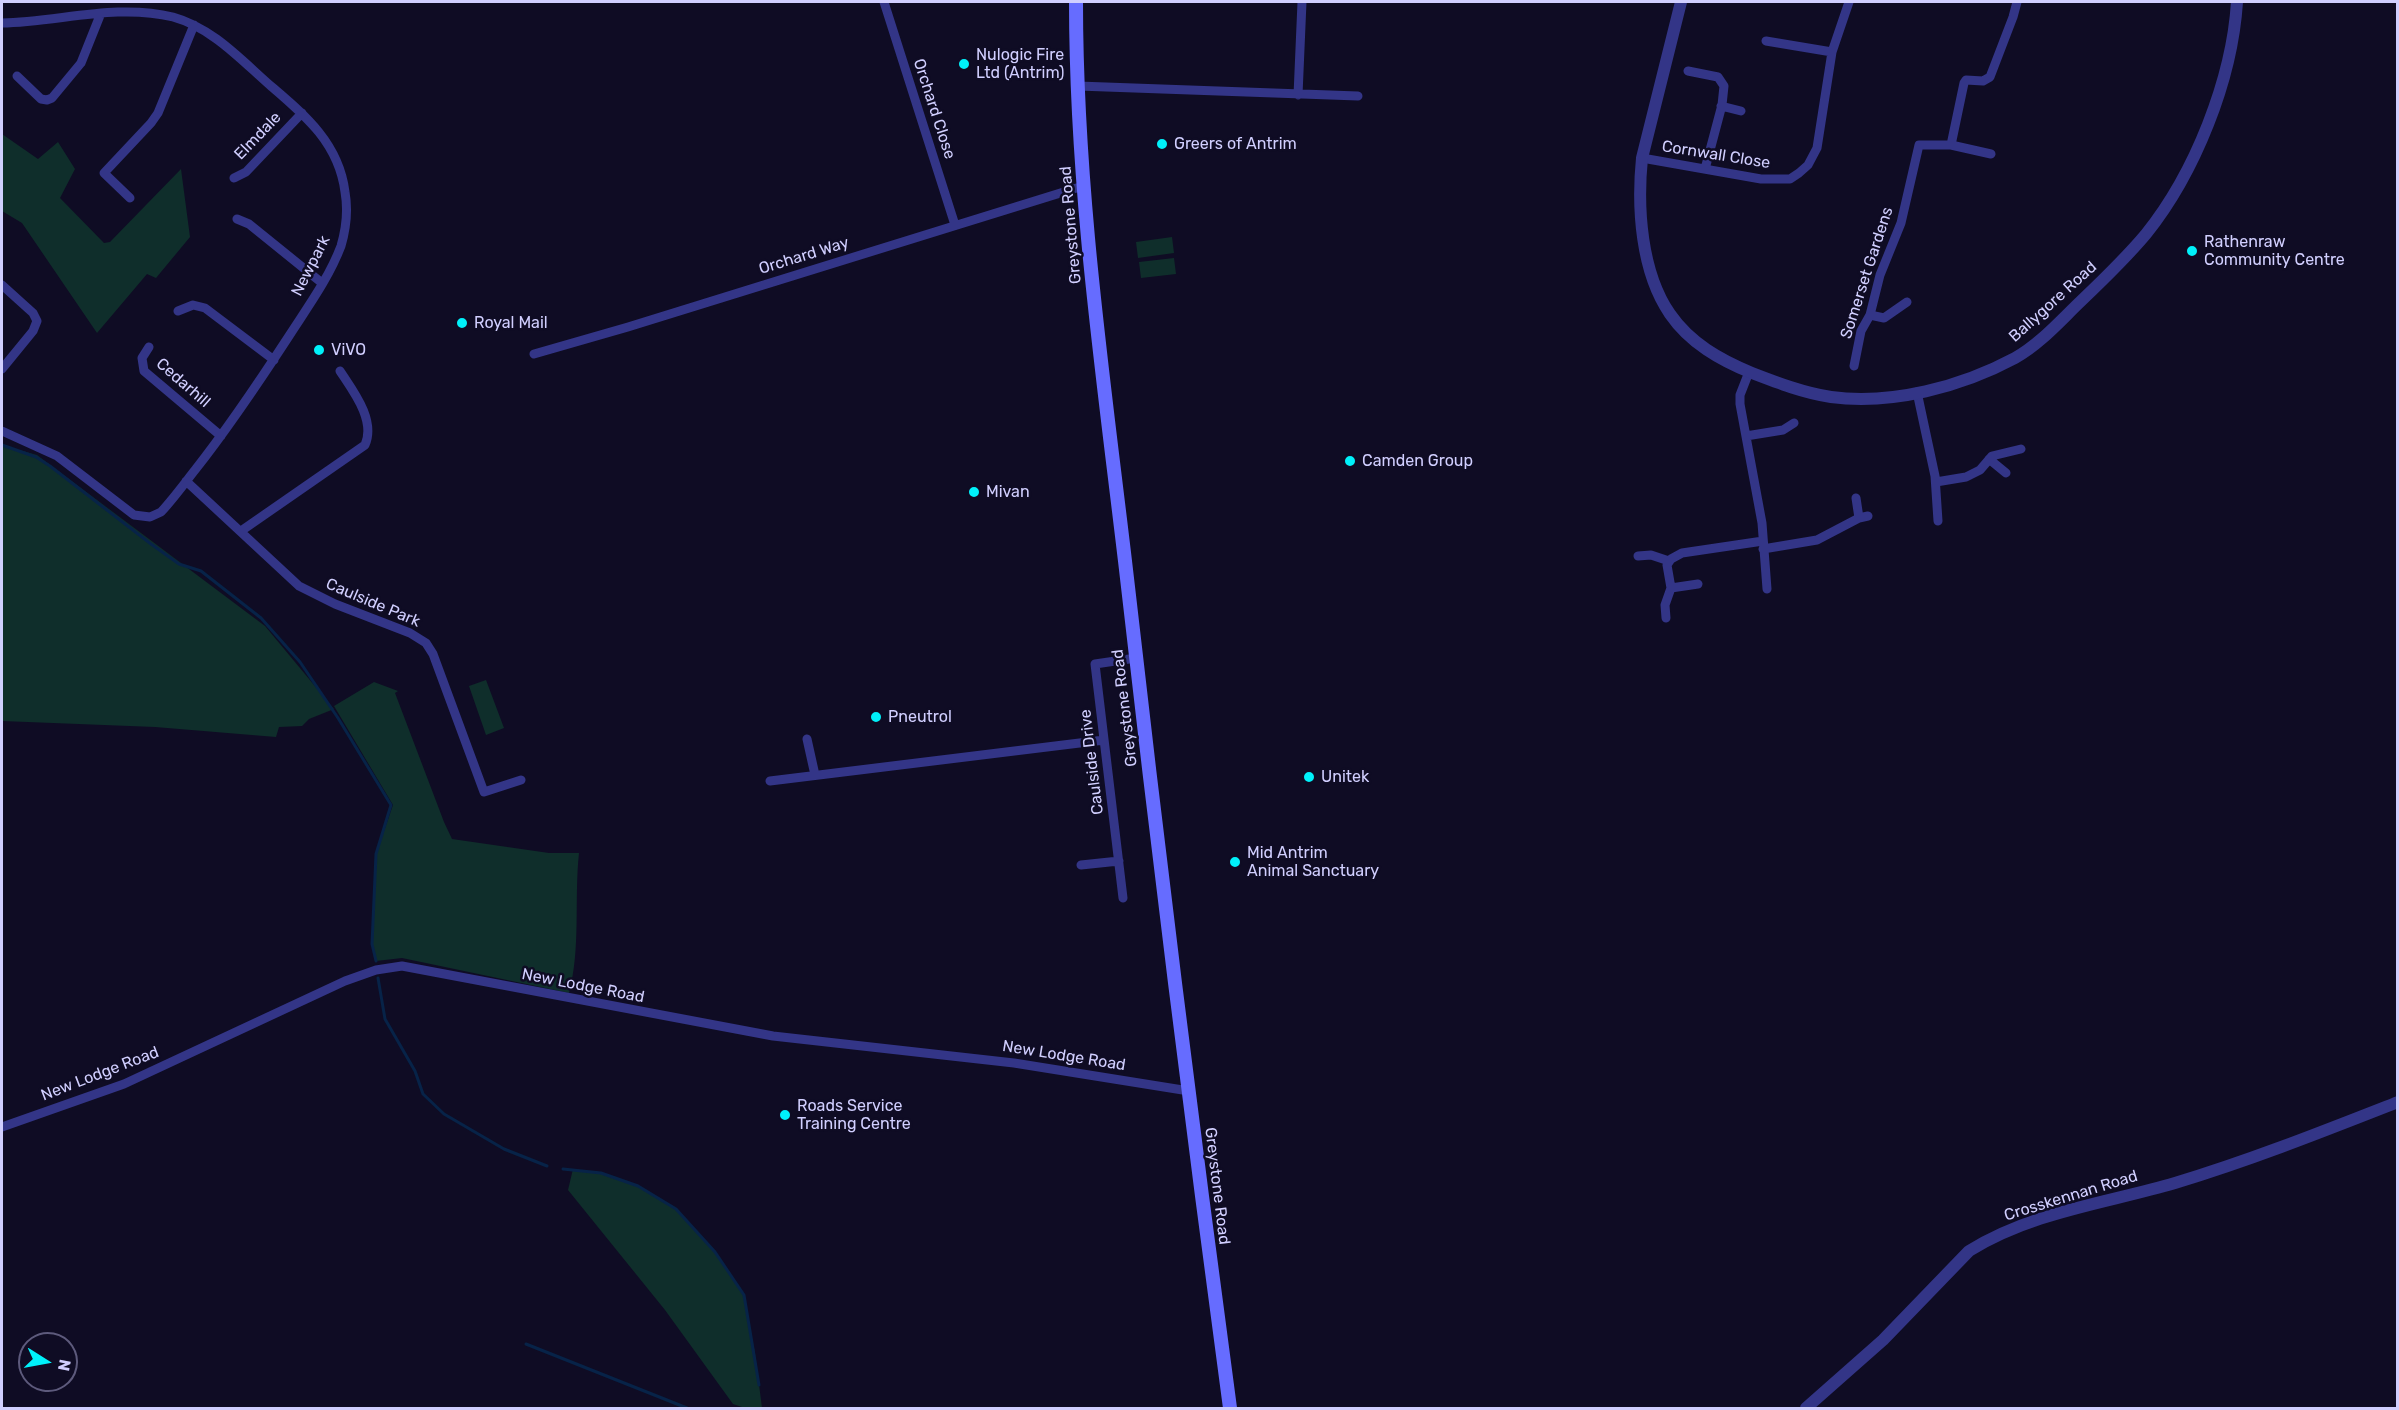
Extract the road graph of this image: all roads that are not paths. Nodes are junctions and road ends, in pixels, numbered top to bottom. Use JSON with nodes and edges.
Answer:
{"nodes":[{"id":1,"x":884,"y":2,"type":"edge"},
{"id":2,"x":1076,"y":2,"type":"edge"},
{"id":3,"x":1302,"y":2,"type":"edge"},
{"id":4,"x":1681,"y":2,"type":"edge"},
{"id":5,"x":1849,"y":2,"type":"edge"},
{"id":6,"x":2016,"y":2,"type":"edge"},
{"id":7,"x":2237,"y":2,"type":"edge"},
{"id":8,"x":101,"y":13,"type":"junction"},
{"id":9,"x":2,"y":23,"type":"edge"},
{"id":10,"x":194,"y":25,"type":"junction"},
{"id":11,"x":1766,"y":41,"type":"dead end"},
{"id":12,"x":1832,"y":52,"type":"junction"},
{"id":13,"x":1688,"y":71,"type":"dead end"},
{"id":14,"x":17,"y":76,"type":"dead end"},
{"id":15,"x":1078,"y":86,"type":"junction"},
{"id":16,"x":1298,"y":95,"type":"junction"},
{"id":17,"x":1358,"y":96,"type":"dead end"},
{"id":18,"x":1721,"y":106,"type":"junction"},
{"id":19,"x":1741,"y":111,"type":"dead end"},
{"id":20,"x":302,"y":113,"type":"junction"},
{"id":21,"x":1951,"y":145,"type":"junction"},
{"id":22,"x":1991,"y":154,"type":"dead end"},
{"id":23,"x":1642,"y":158,"type":"junction"},
{"id":24,"x":1705,"y":170,"type":"junction"},
{"id":25,"x":234,"y":178,"type":"dead end"},
{"id":26,"x":1083,"y":186,"type":"junction"},
{"id":27,"x":130,"y":198,"type":"dead end"},
{"id":28,"x":237,"y":219,"type":"dead end"},
{"id":29,"x":955,"y":225,"type":"junction"},
{"id":30,"x":322,"y":283,"type":"junction"},
{"id":31,"x":2,"y":285,"type":"edge"},
{"id":32,"x":1907,"y":302,"type":"dead end"},
{"id":33,"x":178,"y":311,"type":"dead end"},
{"id":34,"x":1870,"y":315,"type":"junction"},
{"id":35,"x":149,"y":347,"type":"dead end"},
{"id":36,"x":534,"y":354,"type":"dead end"},
{"id":37,"x":274,"y":360,"type":"junction"},
{"id":38,"x":1854,"y":366,"type":"dead end"},
{"id":39,"x":2,"y":369,"type":"edge"},
{"id":40,"x":340,"y":371,"type":"dead end"},
{"id":41,"x":1749,"y":372,"type":"junction"},
{"id":42,"x":1917,"y":392,"type":"junction"},
{"id":43,"x":1794,"y":423,"type":"dead end"},
{"id":44,"x":2,"y":431,"type":"edge"},
{"id":45,"x":221,"y":436,"type":"junction"},
{"id":46,"x":1746,"y":436,"type":"junction"},
{"id":47,"x":2022,"y":449,"type":"dead end"},
{"id":48,"x":1989,"y":459,"type":"junction"},
{"id":49,"x":2006,"y":473,"type":"dead end"},
{"id":50,"x":186,"y":481,"type":"junction"},
{"id":51,"x":1936,"y":482,"type":"junction"},
{"id":52,"x":1856,"y":498,"type":"dead end"},
{"id":53,"x":1938,"y":521,"type":"dead end"},
{"id":54,"x":241,"y":531,"type":"junction"},
{"id":55,"x":1763,"y":545,"type":"junction"},
{"id":56,"x":1638,"y":556,"type":"dead end"},
{"id":57,"x":1669,"y":561,"type":"junction"},
{"id":58,"x":1698,"y":584,"type":"dead end"},
{"id":59,"x":1671,"y":588,"type":"junction"},
{"id":60,"x":1767,"y":589,"type":"dead end"},
{"id":61,"x":1666,"y":618,"type":"dead end"},
{"id":62,"x":1136,"y":658,"type":"junction"},
{"id":63,"x":807,"y":739,"type":"dead end"},
{"id":64,"x":1104,"y":740,"type":"junction"},
{"id":65,"x":815,"y":775,"type":"junction"},
{"id":66,"x":521,"y":780,"type":"dead end"},
{"id":67,"x":770,"y":781,"type":"dead end"},
{"id":68,"x":1119,"y":861,"type":"junction"},
{"id":69,"x":1081,"y":866,"type":"dead end"},
{"id":70,"x":1123,"y":898,"type":"dead end"},
{"id":71,"x":1189,"y":1091,"type":"junction"},
{"id":72,"x":2397,"y":1102,"type":"edge"},
{"id":73,"x":2,"y":1127,"type":"edge"},
{"id":74,"x":1230,"y":1408,"type":"edge"},
{"id":75,"x":1806,"y":1408,"type":"edge"}],
"edges":[{"from":1,"to":29,"type":"street","name":"Orchard Close"},
{"from":2,"to":15,"type":"main road","name":"Greystone Road"},
{"from":3,"to":16,"type":"street"},
{"from":4,"to":23,"type":"street","name":"Ballygore Road"},
{"from":5,"to":12,"type":"street","name":"Cornwall Close"},
{"from":6,"to":21,"type":"street"},
{"from":7,"to":42,"type":"street","name":"Ballygore Road"},
{"from":8,"to":9,"type":"street","name":"Newpark"},
{"from":8,"to":10,"type":"street","name":"Newpark"},
{"from":8,"to":14,"type":"street"},
{"from":10,"to":20,"type":"street","name":"Newpark"},
{"from":10,"to":27,"type":"street"},
{"from":11,"to":12,"type":"street"},
{"from":12,"to":24,"type":"street","name":"Cornwall Close"},
{"from":13,"to":18,"type":"street"},
{"from":15,"to":16,"type":"street"},
{"from":15,"to":26,"type":"main road","name":"Greystone Road"},
{"from":16,"to":17,"type":"street"},
{"from":18,"to":19,"type":"street"},
{"from":18,"to":24,"type":"street"},
{"from":20,"to":25,"type":"street","name":"Elmdale"},
{"from":20,"to":30,"type":"street","name":"Newpark"},
{"from":21,"to":22,"type":"street"},
{"from":21,"to":34,"type":"street","name":"Somerset Gardens"},
{"from":23,"to":24,"type":"street","name":"Cornwall Close"},
{"from":23,"to":41,"type":"street","name":"Ballygore Road"},
{"from":26,"to":29,"type":"street","name":"Orchard Way"},
{"from":26,"to":62,"type":"main road","name":"Greystone Road"},
{"from":28,"to":30,"type":"street"},
{"from":29,"to":36,"type":"street","name":"Orchard Way"},
{"from":30,"to":37,"type":"street","name":"Newpark"},
{"from":31,"to":39,"type":"street"},
{"from":32,"to":34,"type":"street"},
{"from":33,"to":37,"type":"street"},
{"from":34,"to":38,"type":"street","name":"Somerset Gardens"},
{"from":35,"to":45,"type":"street","name":"Cedarhill"},
{"from":37,"to":45,"type":"street","name":"Newpark"},
{"from":40,"to":54,"type":"street"},
{"from":41,"to":42,"type":"street","name":"Ballygore Road"},
{"from":41,"to":46,"type":"street"},
{"from":42,"to":51,"type":"street"},
{"from":43,"to":46,"type":"street"},
{"from":44,"to":50,"type":"street","name":"Newpark"},
{"from":45,"to":50,"type":"street","name":"Newpark"},
{"from":46,"to":55,"type":"street"},
{"from":47,"to":48,"type":"street"},
{"from":48,"to":49,"type":"street"},
{"from":48,"to":51,"type":"street"},
{"from":50,"to":54,"type":"street","name":"Caulside Park"},
{"from":51,"to":53,"type":"street"},
{"from":52,"to":55,"type":"street"},
{"from":54,"to":66,"type":"street","name":"Caulside Park"},
{"from":55,"to":57,"type":"street"},
{"from":55,"to":60,"type":"street"},
{"from":56,"to":57,"type":"street"},
{"from":57,"to":59,"type":"street"},
{"from":58,"to":59,"type":"street"},
{"from":59,"to":61,"type":"street"},
{"from":62,"to":64,"type":"street","name":"Caulside Drive"},
{"from":62,"to":71,"type":"main road","name":"Greystone Road"},
{"from":63,"to":65,"type":"street"},
{"from":64,"to":65,"type":"street"},
{"from":64,"to":68,"type":"street","name":"Caulside Drive"},
{"from":65,"to":67,"type":"street"},
{"from":68,"to":69,"type":"street"},
{"from":68,"to":70,"type":"street","name":"Caulside Drive"},
{"from":71,"to":73,"type":"street","name":"New Lodge Road"},
{"from":71,"to":74,"type":"main road","name":"Greystone Road"},
{"from":72,"to":75,"type":"street","name":"Crosskennan Road"}]}
